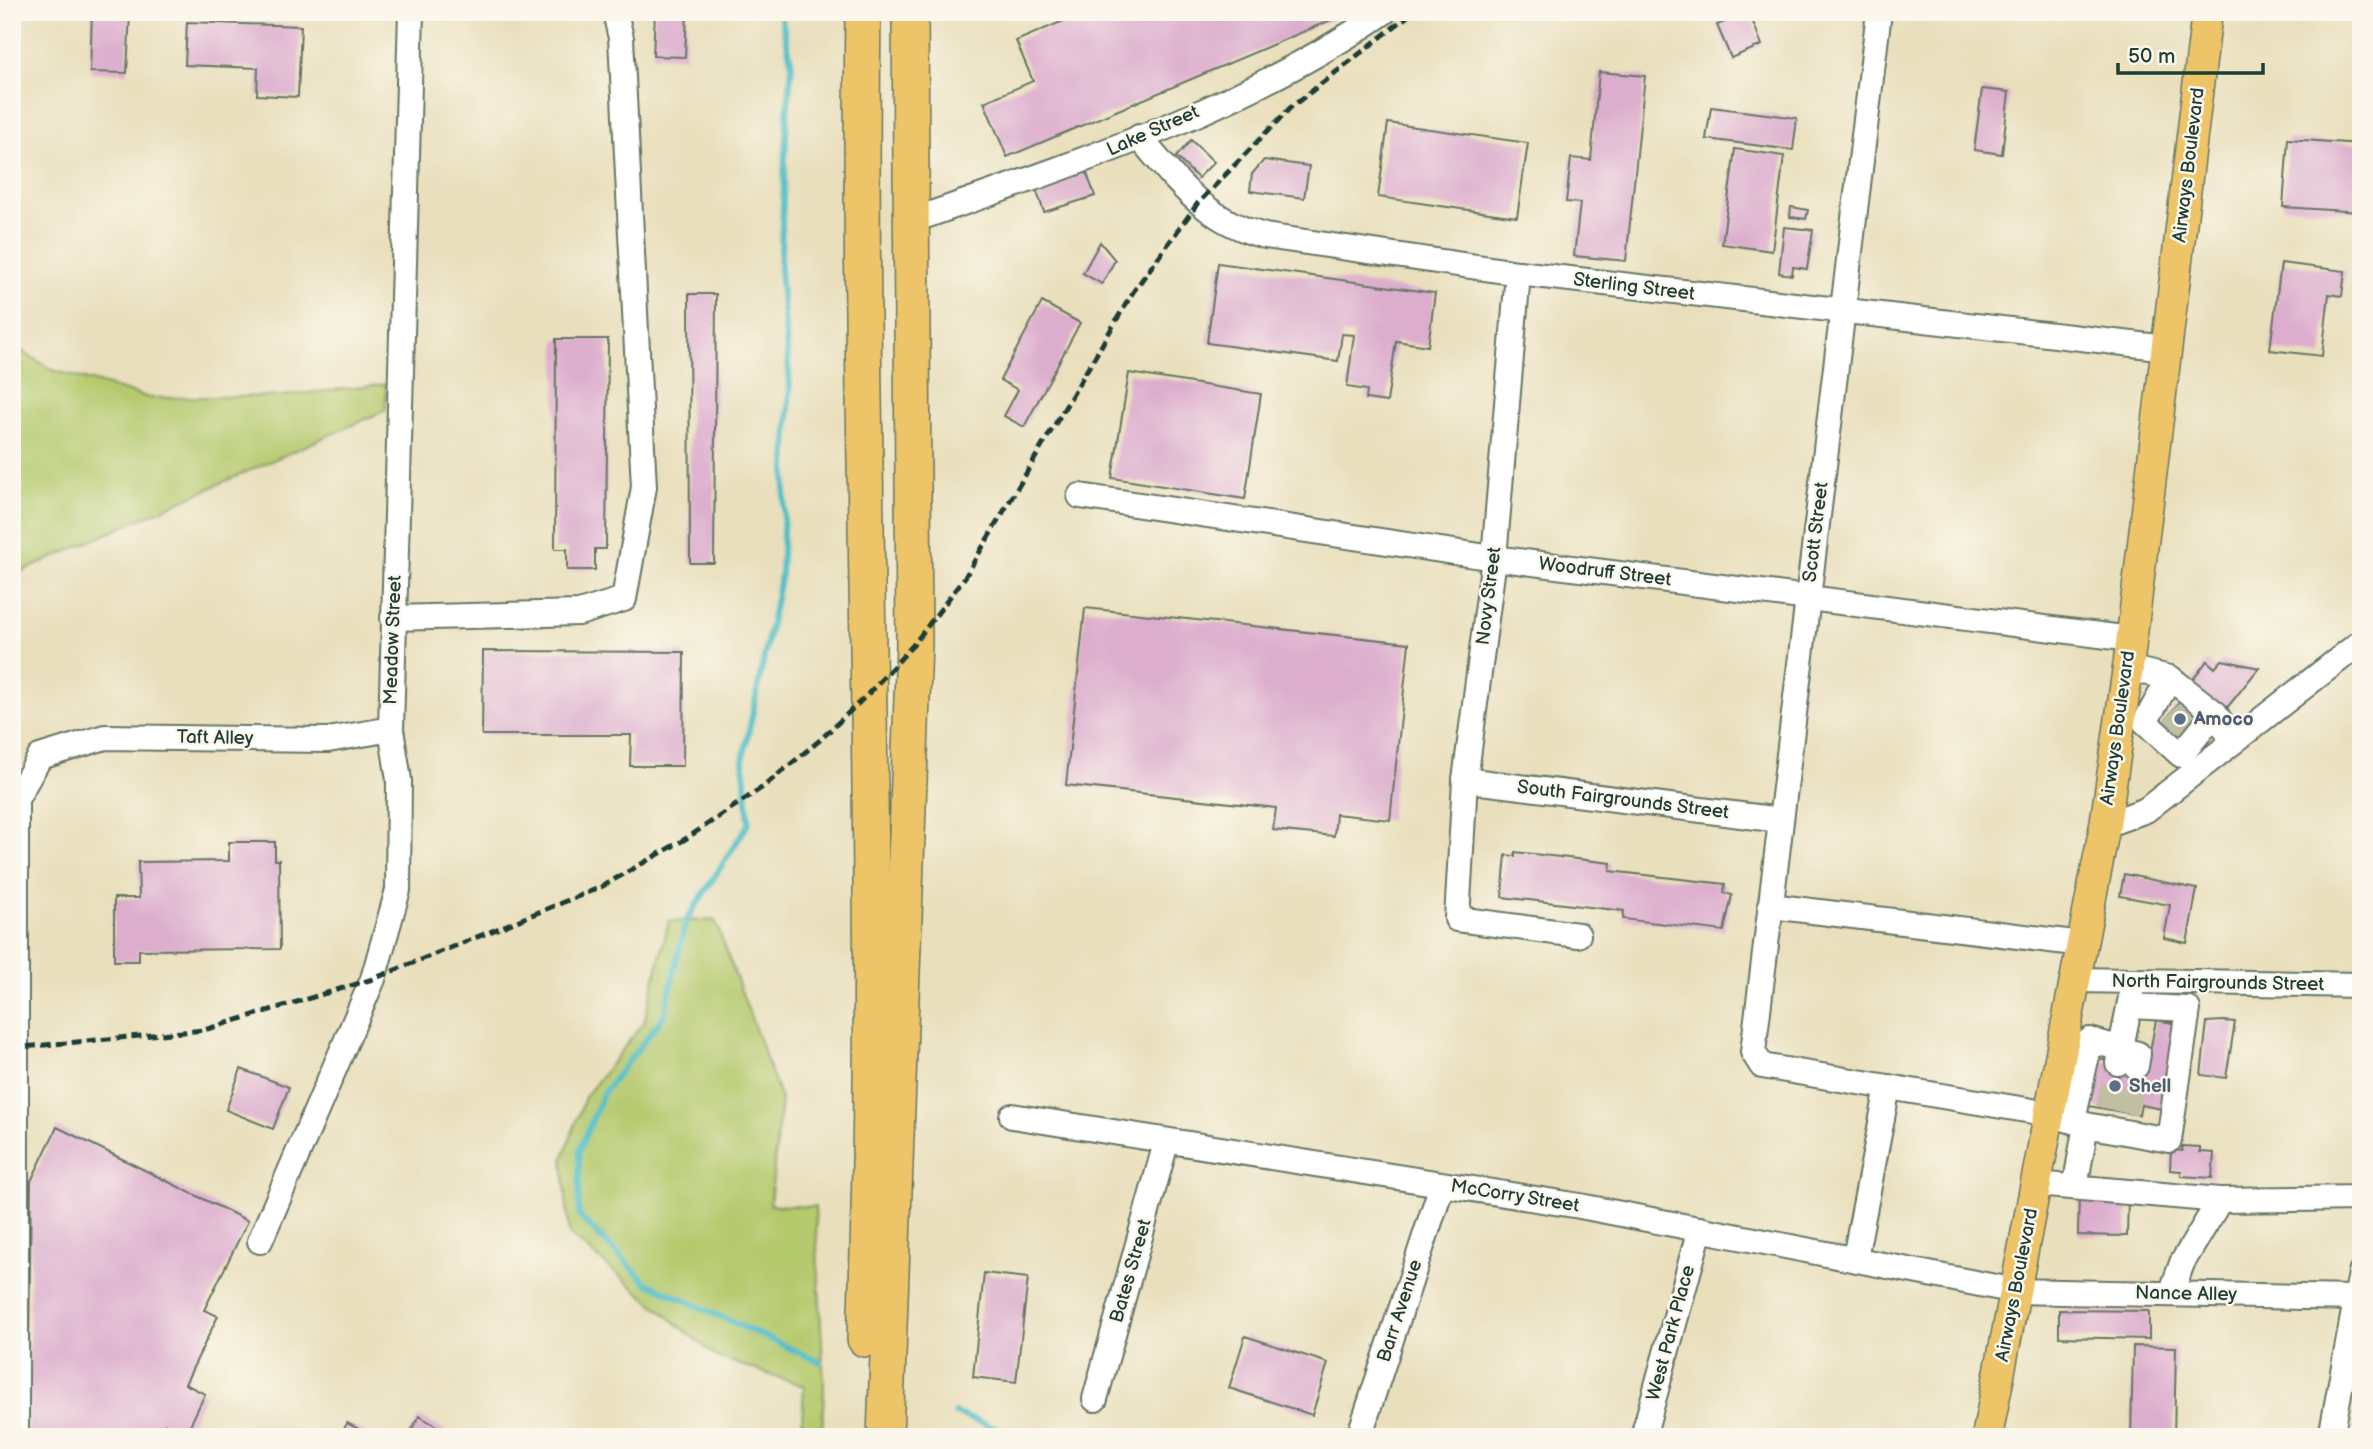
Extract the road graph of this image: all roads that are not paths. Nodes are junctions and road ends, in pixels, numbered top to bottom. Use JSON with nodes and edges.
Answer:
{"nodes":[{"id":1,"x":411,"y":12,"type":"edge"},
{"id":2,"x":615,"y":12,"type":"edge"},
{"id":3,"x":863,"y":12,"type":"edge"},
{"id":4,"x":910,"y":12,"type":"edge"},
{"id":5,"x":1384,"y":12,"type":"edge"},
{"id":6,"x":1879,"y":12,"type":"edge"},
{"id":7,"x":2207,"y":12,"type":"edge"},
{"id":8,"x":1139,"y":137,"type":"junction"},
{"id":9,"x":911,"y":221,"type":"junction"},
{"id":10,"x":1518,"y":273,"type":"junction"},
{"id":11,"x":1844,"y":313,"type":"junction"},
{"id":12,"x":2167,"y":348,"type":"junction"},
{"id":13,"x":1080,"y":496,"type":"dead end"},
{"id":14,"x":1494,"y":558,"type":"junction"},
{"id":15,"x":1807,"y":599,"type":"junction"},
{"id":16,"x":393,"y":618,"type":"junction"},
{"id":17,"x":2131,"y":639,"type":"junction"},
{"id":18,"x":2361,"y":642,"type":"edge"},
{"id":19,"x":2128,"y":668,"type":"junction"},
{"id":20,"x":2171,"y":678,"type":"junction"},
{"id":21,"x":2216,"y":713,"type":"junction"},
{"id":22,"x":2164,"y":719,"type":"junction"},
{"id":23,"x":391,"y":729,"type":"junction"},
{"id":24,"x":2233,"y":741,"type":"junction"},
{"id":25,"x":2188,"y":763,"type":"junction"},
{"id":26,"x":1465,"y":780,"type":"junction"},
{"id":27,"x":1780,"y":820,"type":"junction"},
{"id":28,"x":2105,"y":825,"type":"junction"},
{"id":29,"x":1770,"y":906,"type":"junction"},
{"id":30,"x":1578,"y":935,"type":"dead end"},
{"id":31,"x":2083,"y":944,"type":"junction"},
{"id":32,"x":2076,"y":980,"type":"junction"},
{"id":33,"x":2134,"y":981,"type":"junction"},
{"id":34,"x":2361,"y":985,"type":"edge"},
{"id":35,"x":2130,"y":1006,"type":"junction"},
{"id":36,"x":2078,"y":1037,"type":"junction"},
{"id":37,"x":1888,"y":1087,"type":"junction"},
{"id":38,"x":1012,"y":1116,"type":"dead end"},
{"id":39,"x":2095,"y":1120,"type":"junction"},
{"id":40,"x":1166,"y":1143,"type":"junction"},
{"id":41,"x":2036,"y":1184,"type":"junction"},
{"id":42,"x":1442,"y":1185,"type":"junction"},
{"id":43,"x":2075,"y":1186,"type":"junction"},
{"id":44,"x":2361,"y":1198,"type":"edge"},
{"id":45,"x":2220,"y":1200,"type":"junction"},
{"id":46,"x":1700,"y":1228,"type":"junction"},
{"id":47,"x":260,"y":1241,"type":"dead end"},
{"id":48,"x":1855,"y":1258,"type":"junction"},
{"id":49,"x":2361,"y":1273,"type":"edge"},
{"id":50,"x":2016,"y":1291,"type":"junction"},
{"id":51,"x":2171,"y":1294,"type":"junction"},
{"id":52,"x":2356,"y":1298,"type":"junction"},
{"id":53,"x":2353,"y":1352,"type":"edge"},
{"id":54,"x":1095,"y":1399,"type":"dead end"},
{"id":55,"x":12,"y":1436,"type":"edge"},
{"id":56,"x":860,"y":1437,"type":"edge"},
{"id":57,"x":885,"y":1437,"type":"edge"},
{"id":58,"x":1359,"y":1437,"type":"edge"},
{"id":59,"x":1643,"y":1437,"type":"edge"},
{"id":60,"x":1987,"y":1437,"type":"edge"},
{"id":61,"x":2330,"y":1437,"type":"edge"}],
"edges":[{"from":1,"to":16,"type":"street","name":"Meadow Street"},
{"from":2,"to":16,"type":"street"},
{"from":3,"to":56,"type":"highway"},
{"from":4,"to":9,"type":"highway"},
{"from":5,"to":8,"type":"street","name":"Lake Street"},
{"from":6,"to":11,"type":"street","name":"Scott Street"},
{"from":7,"to":12,"type":"main road","name":"Airways Boulevard"},
{"from":8,"to":9,"type":"street","name":"Lake Street"},
{"from":8,"to":10,"type":"street","name":"Sterling Street"},
{"from":9,"to":57,"type":"highway"},
{"from":10,"to":11,"type":"street","name":"Sterling Street"},
{"from":10,"to":14,"type":"street","name":"Novy Street"},
{"from":11,"to":12,"type":"street","name":"Sterling Street"},
{"from":11,"to":15,"type":"street","name":"Scott Street"},
{"from":12,"to":17,"type":"main road","name":"Airways Boulevard"},
{"from":13,"to":14,"type":"street","name":"Woodruff Street"},
{"from":14,"to":15,"type":"street","name":"Woodruff Street"},
{"from":14,"to":26,"type":"street","name":"Novy Street"},
{"from":15,"to":17,"type":"street","name":"Woodruff Street"},
{"from":15,"to":27,"type":"street","name":"Scott Street"},
{"from":16,"to":23,"type":"street","name":"Meadow Street"},
{"from":17,"to":19,"type":"main road","name":"Airways Boulevard"},
{"from":18,"to":24,"type":"street"},
{"from":19,"to":20,"type":"street"},
{"from":19,"to":22,"type":"main road","name":"Airways Boulevard"},
{"from":20,"to":21,"type":"street"},
{"from":20,"to":22,"type":"street"},
{"from":21,"to":22,"type":"street"},
{"from":21,"to":24,"type":"street"},
{"from":22,"to":25,"type":"street"},
{"from":22,"to":25,"type":"street"},
{"from":22,"to":28,"type":"main road","name":"Airways Boulevard"},
{"from":23,"to":47,"type":"street","name":"Meadow Street"},
{"from":23,"to":55,"type":"street","name":"Taft Alley"},
{"from":24,"to":25,"type":"street"},
{"from":25,"to":28,"type":"street"},
{"from":26,"to":27,"type":"street","name":"South Fairgrounds Street"},
{"from":26,"to":30,"type":"street","name":"Novy Street"},
{"from":27,"to":29,"type":"street","name":"Scott Street"},
{"from":28,"to":31,"type":"main road","name":"Airways Boulevard"},
{"from":29,"to":31,"type":"street"},
{"from":29,"to":37,"type":"street","name":"Scott Street"},
{"from":31,"to":32,"type":"main road","name":"Airways Boulevard"},
{"from":32,"to":33,"type":"street","name":"North Fairgrounds Street"},
{"from":32,"to":36,"type":"main road","name":"Airways Boulevard"},
{"from":33,"to":34,"type":"street","name":"North Fairgrounds Street"},
{"from":33,"to":35,"type":"street"},
{"from":35,"to":36,"type":"street"},
{"from":35,"to":39,"type":"street"},
{"from":36,"to":39,"type":"main road","name":"Airways Boulevard"},
{"from":37,"to":39,"type":"street"},
{"from":37,"to":48,"type":"street"},
{"from":38,"to":40,"type":"street","name":"McCorry Street"},
{"from":39,"to":41,"type":"main road","name":"Airways Boulevard"},
{"from":39,"to":43,"type":"street"},
{"from":40,"to":42,"type":"street","name":"McCorry Street"},
{"from":40,"to":54,"type":"street","name":"Bates Street"},
{"from":41,"to":43,"type":"street"},
{"from":41,"to":50,"type":"main road","name":"Airways Boulevard"},
{"from":42,"to":46,"type":"street","name":"McCorry Street"},
{"from":42,"to":58,"type":"street","name":"Barr Avenue"},
{"from":43,"to":45,"type":"street"},
{"from":44,"to":45,"type":"street"},
{"from":45,"to":51,"type":"street"},
{"from":46,"to":48,"type":"street","name":"McCorry Street"},
{"from":46,"to":59,"type":"street","name":"West Park Place"},
{"from":48,"to":50,"type":"street","name":"McCorry Street"},
{"from":49,"to":52,"type":"street"},
{"from":50,"to":51,"type":"street","name":"Nance Alley"},
{"from":50,"to":60,"type":"main road","name":"Airways Boulevard"},
{"from":51,"to":52,"type":"street","name":"Nance Alley"},
{"from":52,"to":53,"type":"street"},
{"from":53,"to":61,"type":"street"}]}
